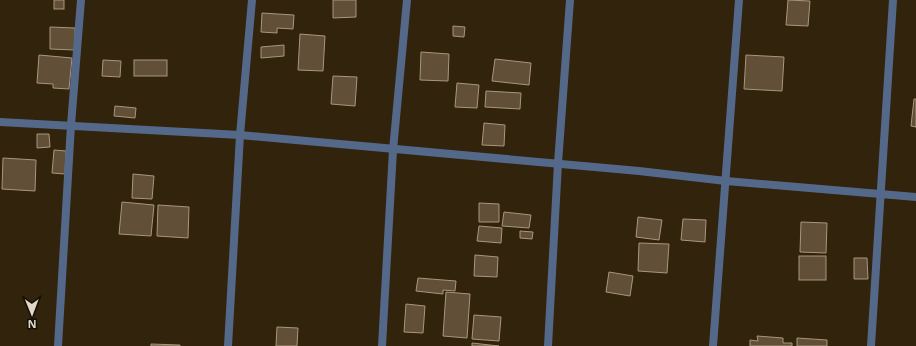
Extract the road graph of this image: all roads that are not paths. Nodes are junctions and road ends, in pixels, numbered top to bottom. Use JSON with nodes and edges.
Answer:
{"nodes":[{"id":1,"x":81,"y":0,"type":"edge"},
{"id":2,"x":252,"y":0,"type":"edge"},
{"id":3,"x":407,"y":0,"type":"edge"},
{"id":4,"x":570,"y":0,"type":"edge"},
{"id":5,"x":739,"y":0,"type":"edge"},
{"id":6,"x":893,"y":0,"type":"edge"},
{"id":7,"x":0,"y":122,"type":"edge"},
{"id":8,"x":71,"y":126,"type":"junction"},
{"id":9,"x":240,"y":135,"type":"junction"},
{"id":10,"x":394,"y":150,"type":"junction"},
{"id":11,"x":558,"y":163,"type":"junction"},
{"id":12,"x":726,"y":181,"type":"junction"},
{"id":13,"x":881,"y":193,"type":"junction"},
{"id":14,"x":916,"y":197,"type":"edge"},
{"id":15,"x":58,"y":346,"type":"edge"},
{"id":16,"x":228,"y":346,"type":"edge"},
{"id":17,"x":382,"y":346,"type":"edge"},
{"id":18,"x":548,"y":346,"type":"edge"},
{"id":19,"x":713,"y":346,"type":"edge"},
{"id":20,"x":871,"y":346,"type":"edge"}],
"edges":[{"from":1,"to":8,"type":"street"},
{"from":2,"to":9,"type":"street"},
{"from":3,"to":10,"type":"street"},
{"from":4,"to":11,"type":"street"},
{"from":5,"to":12,"type":"street"},
{"from":6,"to":13,"type":"street"},
{"from":7,"to":8,"type":"street"},
{"from":8,"to":9,"type":"street"},
{"from":8,"to":15,"type":"street"},
{"from":9,"to":10,"type":"street"},
{"from":9,"to":16,"type":"street"},
{"from":10,"to":11,"type":"street"},
{"from":10,"to":17,"type":"street"},
{"from":11,"to":12,"type":"street"},
{"from":11,"to":18,"type":"street"},
{"from":12,"to":13,"type":"street"},
{"from":12,"to":19,"type":"street"},
{"from":13,"to":14,"type":"street"},
{"from":13,"to":20,"type":"street"}]}
